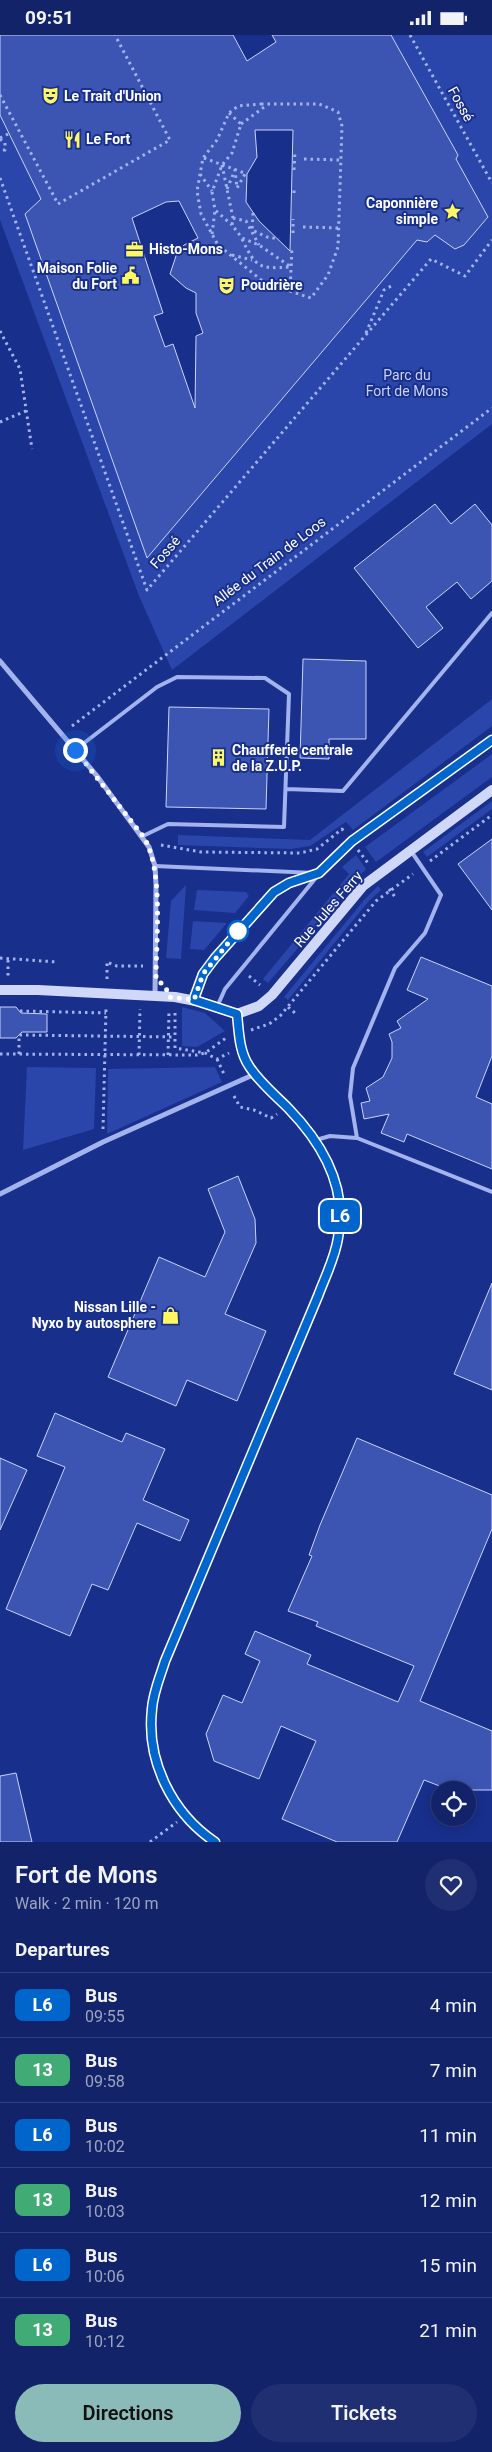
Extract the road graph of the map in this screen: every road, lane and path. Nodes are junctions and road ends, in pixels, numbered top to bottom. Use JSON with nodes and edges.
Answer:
{"nodes":[{"id":1,"x":115,"y":35,"type":"edge"},
{"id":2,"x":410,"y":35,"type":"edge"},
{"id":3,"x":0,"y":95,"type":"edge"},
{"id":4,"x":268,"y":104,"type":"junction"},
{"id":5,"x":229,"y":113,"type":"junction"},
{"id":6,"x":241,"y":124,"type":"junction"},
{"id":7,"x":10,"y":133,"type":"dead end"},
{"id":8,"x":0,"y":139,"type":"edge"},
{"id":9,"x":0,"y":150,"type":"edge"},
{"id":10,"x":295,"y":151,"type":"dead end"},
{"id":11,"x":203,"y":158,"type":"junction"},
{"id":12,"x":304,"y":159,"type":"dead end"},
{"id":13,"x":340,"y":161,"type":"junction"},
{"id":14,"x":222,"y":165,"type":"junction"},
{"id":15,"x":235,"y":170,"type":"junction"},
{"id":16,"x":294,"y":170,"type":"dead end"},
{"id":17,"x":200,"y":174,"type":"junction"},
{"id":18,"x":0,"y":178,"type":"edge"},
{"id":19,"x":492,"y":183,"type":"edge"},
{"id":20,"x":294,"y":187,"type":"dead end"},
{"id":21,"x":227,"y":189,"type":"junction"},
{"id":22,"x":212,"y":192,"type":"junction"},
{"id":23,"x":294,"y":193,"type":"dead end"},
{"id":24,"x":215,"y":210,"type":"junction"},
{"id":25,"x":253,"y":213,"type":"dead end"},
{"id":26,"x":233,"y":218,"type":"junction"},
{"id":27,"x":294,"y":219,"type":"dead end"},
{"id":28,"x":232,"y":225,"type":"junction"},
{"id":29,"x":303,"y":227,"type":"dead end"},
{"id":30,"x":338,"y":228,"type":"junction"},
{"id":31,"x":252,"y":230,"type":"junction"},
{"id":32,"x":293,"y":233,"type":"dead end"},
{"id":33,"x":212,"y":234,"type":"junction"},
{"id":34,"x":242,"y":238,"type":"junction"},
{"id":35,"x":280,"y":239,"type":"dead end"},
{"id":36,"x":492,"y":240,"type":"edge"},
{"id":37,"x":259,"y":245,"type":"junction"},
{"id":38,"x":292,"y":247,"type":"dead end"},
{"id":39,"x":229,"y":254,"type":"junction"},
{"id":40,"x":252,"y":260,"type":"junction"},
{"id":41,"x":291,"y":267,"type":"junction"},
{"id":42,"x":393,"y":285,"type":"dead end"},
{"id":43,"x":290,"y":292,"type":"junction"},
{"id":44,"x":0,"y":331,"type":"edge"},
{"id":45,"x":364,"y":338,"type":"junction"},
{"id":46,"x":492,"y":408,"type":"edge"},
{"id":47,"x":26,"y":411,"type":"junction"},
{"id":48,"x":0,"y":422,"type":"edge"},
{"id":49,"x":32,"y":449,"type":"dead end"},
{"id":50,"x":492,"y":613,"type":"edge"},
{"id":51,"x":0,"y":661,"type":"edge"},
{"id":52,"x":62,"y":734,"type":"junction"},
{"id":53,"x":492,"y":740,"type":"edge"},
{"id":54,"x":75,"y":750,"type":"junction"},
{"id":55,"x":286,"y":789,"type":"junction"},
{"id":56,"x":492,"y":790,"type":"edge"},
{"id":57,"x":492,"y":815,"type":"edge"},
{"id":58,"x":145,"y":838,"type":"junction"},
{"id":59,"x":352,"y":841,"type":"junction"},
{"id":60,"x":410,"y":850,"type":"junction"},
{"id":61,"x":155,"y":866,"type":"junction"},
{"id":62,"x":422,"y":867,"type":"junction"},
{"id":63,"x":319,"y":873,"type":"junction"},
{"id":64,"x":377,"y":874,"type":"junction"},
{"id":65,"x":390,"y":890,"type":"junction"},
{"id":66,"x":395,"y":897,"type":"dead end"},
{"id":67,"x":0,"y":958,"type":"edge"},
{"id":68,"x":57,"y":962,"type":"dead end"},
{"id":69,"x":109,"y":963,"type":"dead end"},
{"id":70,"x":156,"y":966,"type":"junction"},
{"id":71,"x":240,"y":970,"type":"junction"},
{"id":72,"x":0,"y":990,"type":"edge"},
{"id":73,"x":106,"y":993,"type":"junction"},
{"id":74,"x":140,"y":995,"type":"junction"},
{"id":75,"x":155,"y":995,"type":"junction"},
{"id":76,"x":272,"y":995,"type":"junction"},
{"id":77,"x":169,"y":997,"type":"junction"},
{"id":78,"x":194,"y":1000,"type":"junction"},
{"id":79,"x":175,"y":1007,"type":"dead end"},
{"id":80,"x":216,"y":1007,"type":"junction"},
{"id":81,"x":288,"y":1007,"type":"junction"},
{"id":82,"x":20,"y":1011,"type":"dead end"},
{"id":83,"x":106,"y":1013,"type":"junction"},
{"id":84,"x":295,"y":1013,"type":"dead end"},
{"id":85,"x":237,"y":1014,"type":"junction"},
{"id":86,"x":239,"y":1034,"type":"junction"},
{"id":87,"x":105,"y":1036,"type":"junction"},
{"id":88,"x":139,"y":1037,"type":"junction"},
{"id":89,"x":169,"y":1037,"type":"junction"},
{"id":90,"x":175,"y":1037,"type":"junction"},
{"id":91,"x":241,"y":1046,"type":"junction"},
{"id":92,"x":205,"y":1053,"type":"junction"},
{"id":93,"x":0,"y":1054,"type":"edge"},
{"id":94,"x":19,"y":1054,"type":"junction"},
{"id":95,"x":105,"y":1055,"type":"junction"},
{"id":96,"x":139,"y":1055,"type":"junction"},
{"id":97,"x":168,"y":1055,"type":"junction"},
{"id":98,"x":255,"y":1074,"type":"junction"},
{"id":99,"x":229,"y":1085,"type":"junction"},
{"id":100,"x":288,"y":1108,"type":"junction"},
{"id":101,"x":357,"y":1138,"type":"junction"},
{"id":102,"x":316,"y":1140,"type":"junction"},
{"id":103,"x":103,"y":1142,"type":"junction"},
{"id":104,"x":492,"y":1192,"type":"edge"},
{"id":105,"x":0,"y":1194,"type":"edge"},
{"id":106,"x":186,"y":1816,"type":"junction"},
{"id":107,"x":213,"y":1841,"type":"edge"},
{"id":108,"x":150,"y":1842,"type":"edge"}],
"edges":[{"from":1,"to":3,"type":"path"},
{"from":2,"to":19,"type":"path","name":"Fossé"},
{"from":4,"to":5,"type":"path"},
{"from":4,"to":6,"type":"path"},
{"from":4,"to":13,"type":"path"},
{"from":5,"to":6,"type":"path"},
{"from":5,"to":11,"type":"path"},
{"from":6,"to":14,"type":"path"},
{"from":7,"to":8,"type":"path"},
{"from":8,"to":9,"type":"path"},
{"from":10,"to":16,"type":"path"},
{"from":11,"to":14,"type":"path"},
{"from":11,"to":17,"type":"path"},
{"from":12,"to":13,"type":"path"},
{"from":13,"to":30,"type":"path"},
{"from":14,"to":15,"type":"path"},
{"from":14,"to":21,"type":"path"},
{"from":14,"to":22,"type":"path"},
{"from":15,"to":15,"type":"path"},
{"from":15,"to":21,"type":"path"},
{"from":17,"to":22,"type":"path"},
{"from":17,"to":33,"type":"path"},
{"from":18,"to":45,"type":"path","name":"Fossé"},
{"from":20,"to":23,"type":"path"},
{"from":21,"to":26,"type":"path"},
{"from":22,"to":24,"type":"path"},
{"from":24,"to":28,"type":"path"},
{"from":24,"to":33,"type":"path"},
{"from":25,"to":31,"type":"path"},
{"from":26,"to":28,"type":"path"},
{"from":26,"to":31,"type":"path"},
{"from":27,"to":32,"type":"path"},
{"from":28,"to":34,"type":"path"},
{"from":29,"to":30,"type":"path"},
{"from":30,"to":43,"type":"path"},
{"from":31,"to":35,"type":"path"},
{"from":31,"to":37,"type":"path"},
{"from":33,"to":39,"type":"path"},
{"from":34,"to":37,"type":"path"},
{"from":34,"to":40,"type":"path"},
{"from":36,"to":45,"type":"path","name":"Fossé"},
{"from":37,"to":41,"type":"path"},
{"from":38,"to":41,"type":"path"},
{"from":39,"to":40,"type":"path"},
{"from":39,"to":43,"type":"path"},
{"from":40,"to":41,"type":"path"},
{"from":41,"to":43,"type":"path"},
{"from":42,"to":45,"type":"path"},
{"from":44,"to":47,"type":"path"},
{"from":46,"to":52,"type":"path","name":"Allée du Train de Loos"},
{"from":47,"to":48,"type":"path"},
{"from":47,"to":49,"type":"path"},
{"from":50,"to":55,"type":"lane"},
{"from":51,"to":52,"type":"street"},
{"from":52,"to":54,"type":"street"},
{"from":53,"to":59,"type":"lane"},
{"from":54,"to":55,"type":"lane"},
{"from":54,"to":58,"type":"street"},
{"from":55,"to":58,"type":"lane"},
{"from":56,"to":60,"type":"main road","name":"Rue Jules Ferry"},
{"from":57,"to":62,"type":"path"},
{"from":58,"to":59,"type":"path"},
{"from":58,"to":61,"type":"street"},
{"from":59,"to":63,"type":"lane"},
{"from":59,"to":64,"type":"path"},
{"from":60,"to":62,"type":"lane"},
{"from":60,"to":64,"type":"main road","name":"Rue Jules Ferry"},
{"from":61,"to":63,"type":"lane"},
{"from":61,"to":70,"type":"street"},
{"from":62,"to":65,"type":"path"},
{"from":62,"to":101,"type":"lane"},
{"from":63,"to":71,"type":"lane"},
{"from":63,"to":78,"type":"lane"},
{"from":64,"to":65,"type":"path"},
{"from":64,"to":76,"type":"main road","name":"Rue Jules Ferry"},
{"from":65,"to":66,"type":"path"},
{"from":65,"to":81,"type":"path"},
{"from":67,"to":68,"type":"path"},
{"from":69,"to":70,"type":"path"},
{"from":70,"to":75,"type":"street"},
{"from":71,"to":76,"type":"path"},
{"from":71,"to":80,"type":"lane"},
{"from":72,"to":73,"type":"main road"},
{"from":73,"to":74,"type":"main road"},
{"from":73,"to":83,"type":"path"},
{"from":74,"to":75,"type":"main road"},
{"from":74,"to":88,"type":"path"},
{"from":75,"to":77,"type":"main road"},
{"from":76,"to":81,"type":"path"},
{"from":76,"to":85,"type":"main road","name":"Rue Jules Ferry"},
{"from":77,"to":78,"type":"main road"},
{"from":77,"to":89,"type":"path"},
{"from":78,"to":80,"type":"main road"},
{"from":79,"to":90,"type":"path"},
{"from":80,"to":85,"type":"main road"},
{"from":81,"to":84,"type":"path"},
{"from":81,"to":86,"type":"path"},
{"from":82,"to":83,"type":"path"},
{"from":83,"to":87,"type":"path"},
{"from":85,"to":86,"type":"street"},
{"from":86,"to":91,"type":"street"},
{"from":86,"to":92,"type":"path"},
{"from":87,"to":88,"type":"path"},
{"from":87,"to":94,"type":"path"},
{"from":87,"to":95,"type":"path"},
{"from":88,"to":89,"type":"path"},
{"from":88,"to":96,"type":"path"},
{"from":89,"to":90,"type":"path"},
{"from":89,"to":97,"type":"path"},
{"from":90,"to":92,"type":"path"},
{"from":91,"to":92,"type":"path"},
{"from":91,"to":98,"type":"street"},
{"from":92,"to":97,"type":"path"},
{"from":93,"to":94,"type":"path"},
{"from":94,"to":95,"type":"path"},
{"from":95,"to":96,"type":"path"},
{"from":95,"to":103,"type":"path"},
{"from":96,"to":97,"type":"path"},
{"from":98,"to":99,"type":"street"},
{"from":98,"to":100,"type":"street"},
{"from":99,"to":100,"type":"path"},
{"from":99,"to":103,"type":"street"},
{"from":100,"to":102,"type":"street"},
{"from":101,"to":102,"type":"lane"},
{"from":101,"to":104,"type":"lane"},
{"from":102,"to":106,"type":"street"},
{"from":103,"to":105,"type":"street"},
{"from":106,"to":107,"type":"street"},
{"from":106,"to":108,"type":"path"}]}
